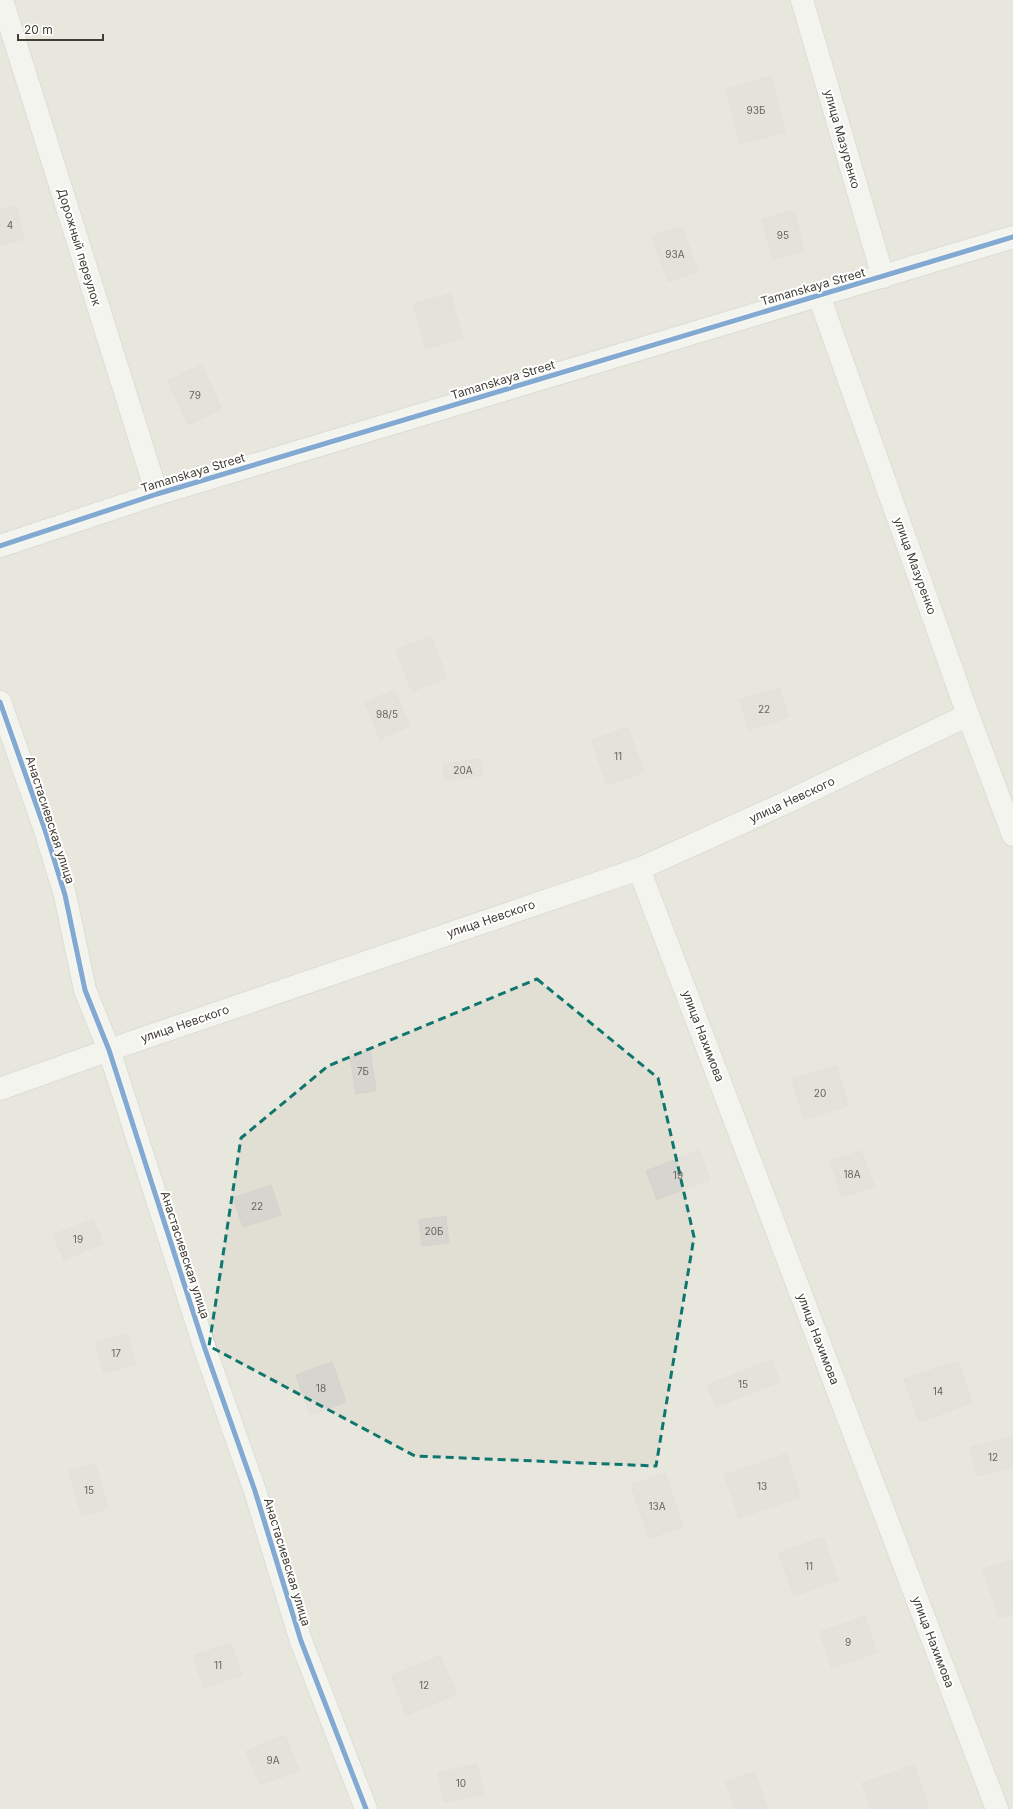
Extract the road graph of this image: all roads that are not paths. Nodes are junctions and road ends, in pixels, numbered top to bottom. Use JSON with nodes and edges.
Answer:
{"nodes":[{"id":1,"x":2,"y":0,"type":"edge"},
{"id":2,"x":802,"y":0,"type":"edge"},
{"id":3,"x":1013,"y":237,"type":"edge"},
{"id":4,"x":882,"y":277,"type":"junction"},
{"id":5,"x":819,"y":296,"type":"junction"},
{"id":6,"x":157,"y":494,"type":"junction"},
{"id":7,"x":0,"y":546,"type":"edge"},
{"id":8,"x":0,"y":702,"type":"edge"},
{"id":9,"x":968,"y":715,"type":"junction"},
{"id":10,"x":1013,"y":835,"type":"edge"},
{"id":11,"x":639,"y":869,"type":"junction"},
{"id":12,"x":109,"y":1050,"type":"junction"},
{"id":13,"x":0,"y":1089,"type":"edge"},
{"id":14,"x":366,"y":1809,"type":"edge"},
{"id":15,"x":997,"y":1809,"type":"edge"}],
"edges":[{"from":1,"to":6,"type":"street","name":"Дорожный переулок"},
{"from":2,"to":4,"type":"street","name":"улица Мазуренко"},
{"from":3,"to":4,"type":"street","name":"Tamanskaya Street"},
{"from":4,"to":5,"type":"street","name":"Tamanskaya Street"},
{"from":5,"to":6,"type":"street","name":"Tamanskaya Street"},
{"from":5,"to":9,"type":"street","name":"улица Мазуренко"},
{"from":6,"to":7,"type":"street","name":"Tamanskaya Street"},
{"from":8,"to":12,"type":"street","name":"Анастасиевская улица"},
{"from":9,"to":10,"type":"street","name":"улица Мазуренко"},
{"from":9,"to":11,"type":"street","name":"улица Невского"},
{"from":11,"to":12,"type":"street","name":"улица Невского"},
{"from":11,"to":15,"type":"street","name":"улица Нахимова"},
{"from":12,"to":13,"type":"street","name":"улица Невского"},
{"from":12,"to":14,"type":"street","name":"Анастасиевская улица"}]}
